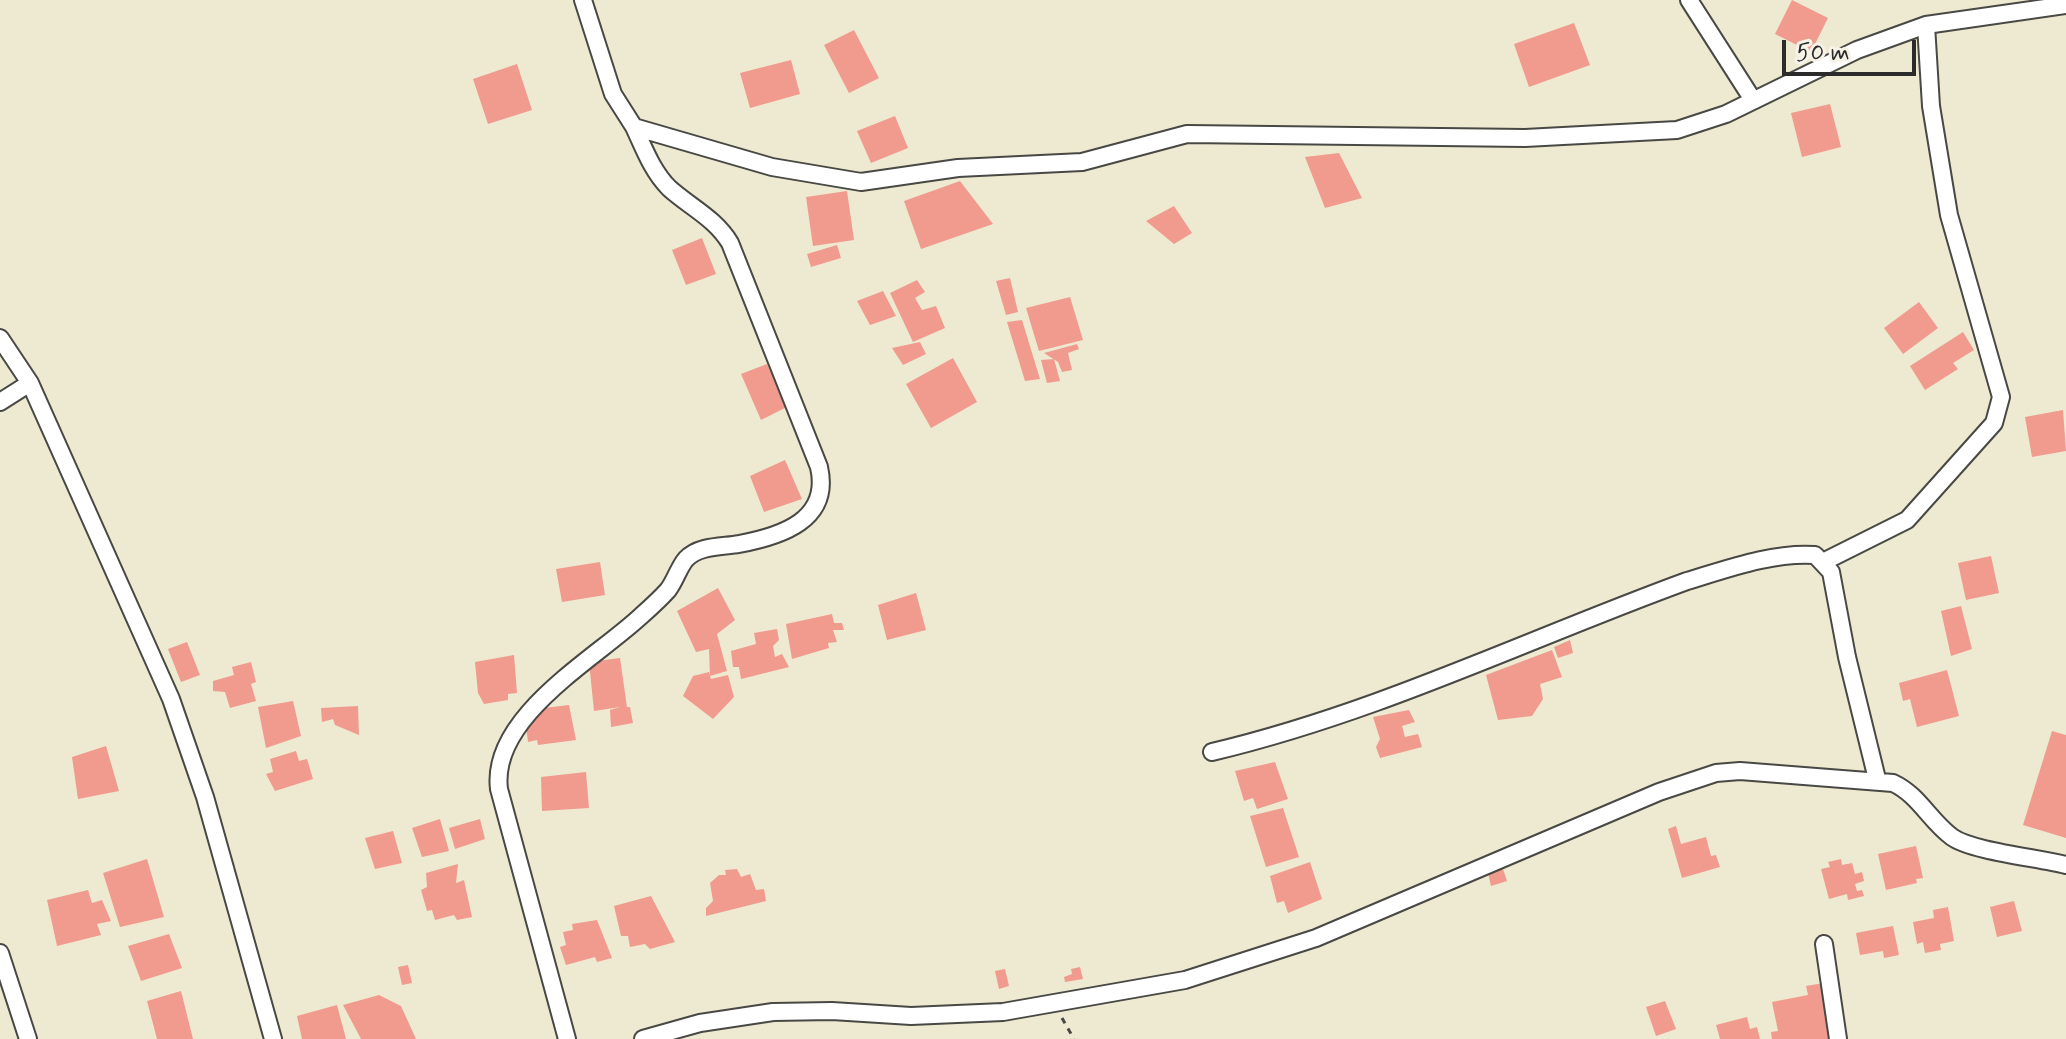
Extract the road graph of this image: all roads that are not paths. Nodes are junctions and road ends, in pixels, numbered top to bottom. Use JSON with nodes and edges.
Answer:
{"nodes":[{"id":1,"x":583,"y":0,"type":"edge"},
{"id":2,"x":1689,"y":0,"type":"edge"},
{"id":3,"x":2066,"y":5,"type":"edge"},
{"id":4,"x":1926,"y":25,"type":"junction"},
{"id":5,"x":1753,"y":100,"type":"junction"},
{"id":6,"x":634,"y":127,"type":"junction"},
{"id":7,"x":0,"y":338,"type":"edge"},
{"id":8,"x":30,"y":383,"type":"junction"},
{"id":9,"x":0,"y":402,"type":"edge"},
{"id":10,"x":1825,"y":561,"type":"junction"},
{"id":11,"x":1212,"y":752,"type":"dead end"},
{"id":12,"x":1877,"y":779,"type":"junction"},
{"id":13,"x":2066,"y":865,"type":"edge"},
{"id":14,"x":1824,"y":944,"type":"dead end"},
{"id":15,"x":0,"y":953,"type":"edge"},
{"id":16,"x":28,"y":1039,"type":"edge"},
{"id":17,"x":273,"y":1039,"type":"edge"},
{"id":18,"x":567,"y":1039,"type":"edge"},
{"id":19,"x":643,"y":1039,"type":"edge"},
{"id":20,"x":1838,"y":1039,"type":"edge"}],
"edges":[{"from":1,"to":6,"type":"street"},
{"from":2,"to":5,"type":"street"},
{"from":3,"to":4,"type":"street"},
{"from":4,"to":5,"type":"street"},
{"from":4,"to":10,"type":"street"},
{"from":5,"to":6,"type":"street"},
{"from":6,"to":18,"type":"street"},
{"from":7,"to":8,"type":"street"},
{"from":8,"to":9,"type":"street"},
{"from":8,"to":17,"type":"street"},
{"from":10,"to":11,"type":"street"},
{"from":10,"to":12,"type":"street"},
{"from":12,"to":13,"type":"street"},
{"from":12,"to":19,"type":"street"},
{"from":14,"to":20,"type":"street"},
{"from":15,"to":16,"type":"street"}]}
